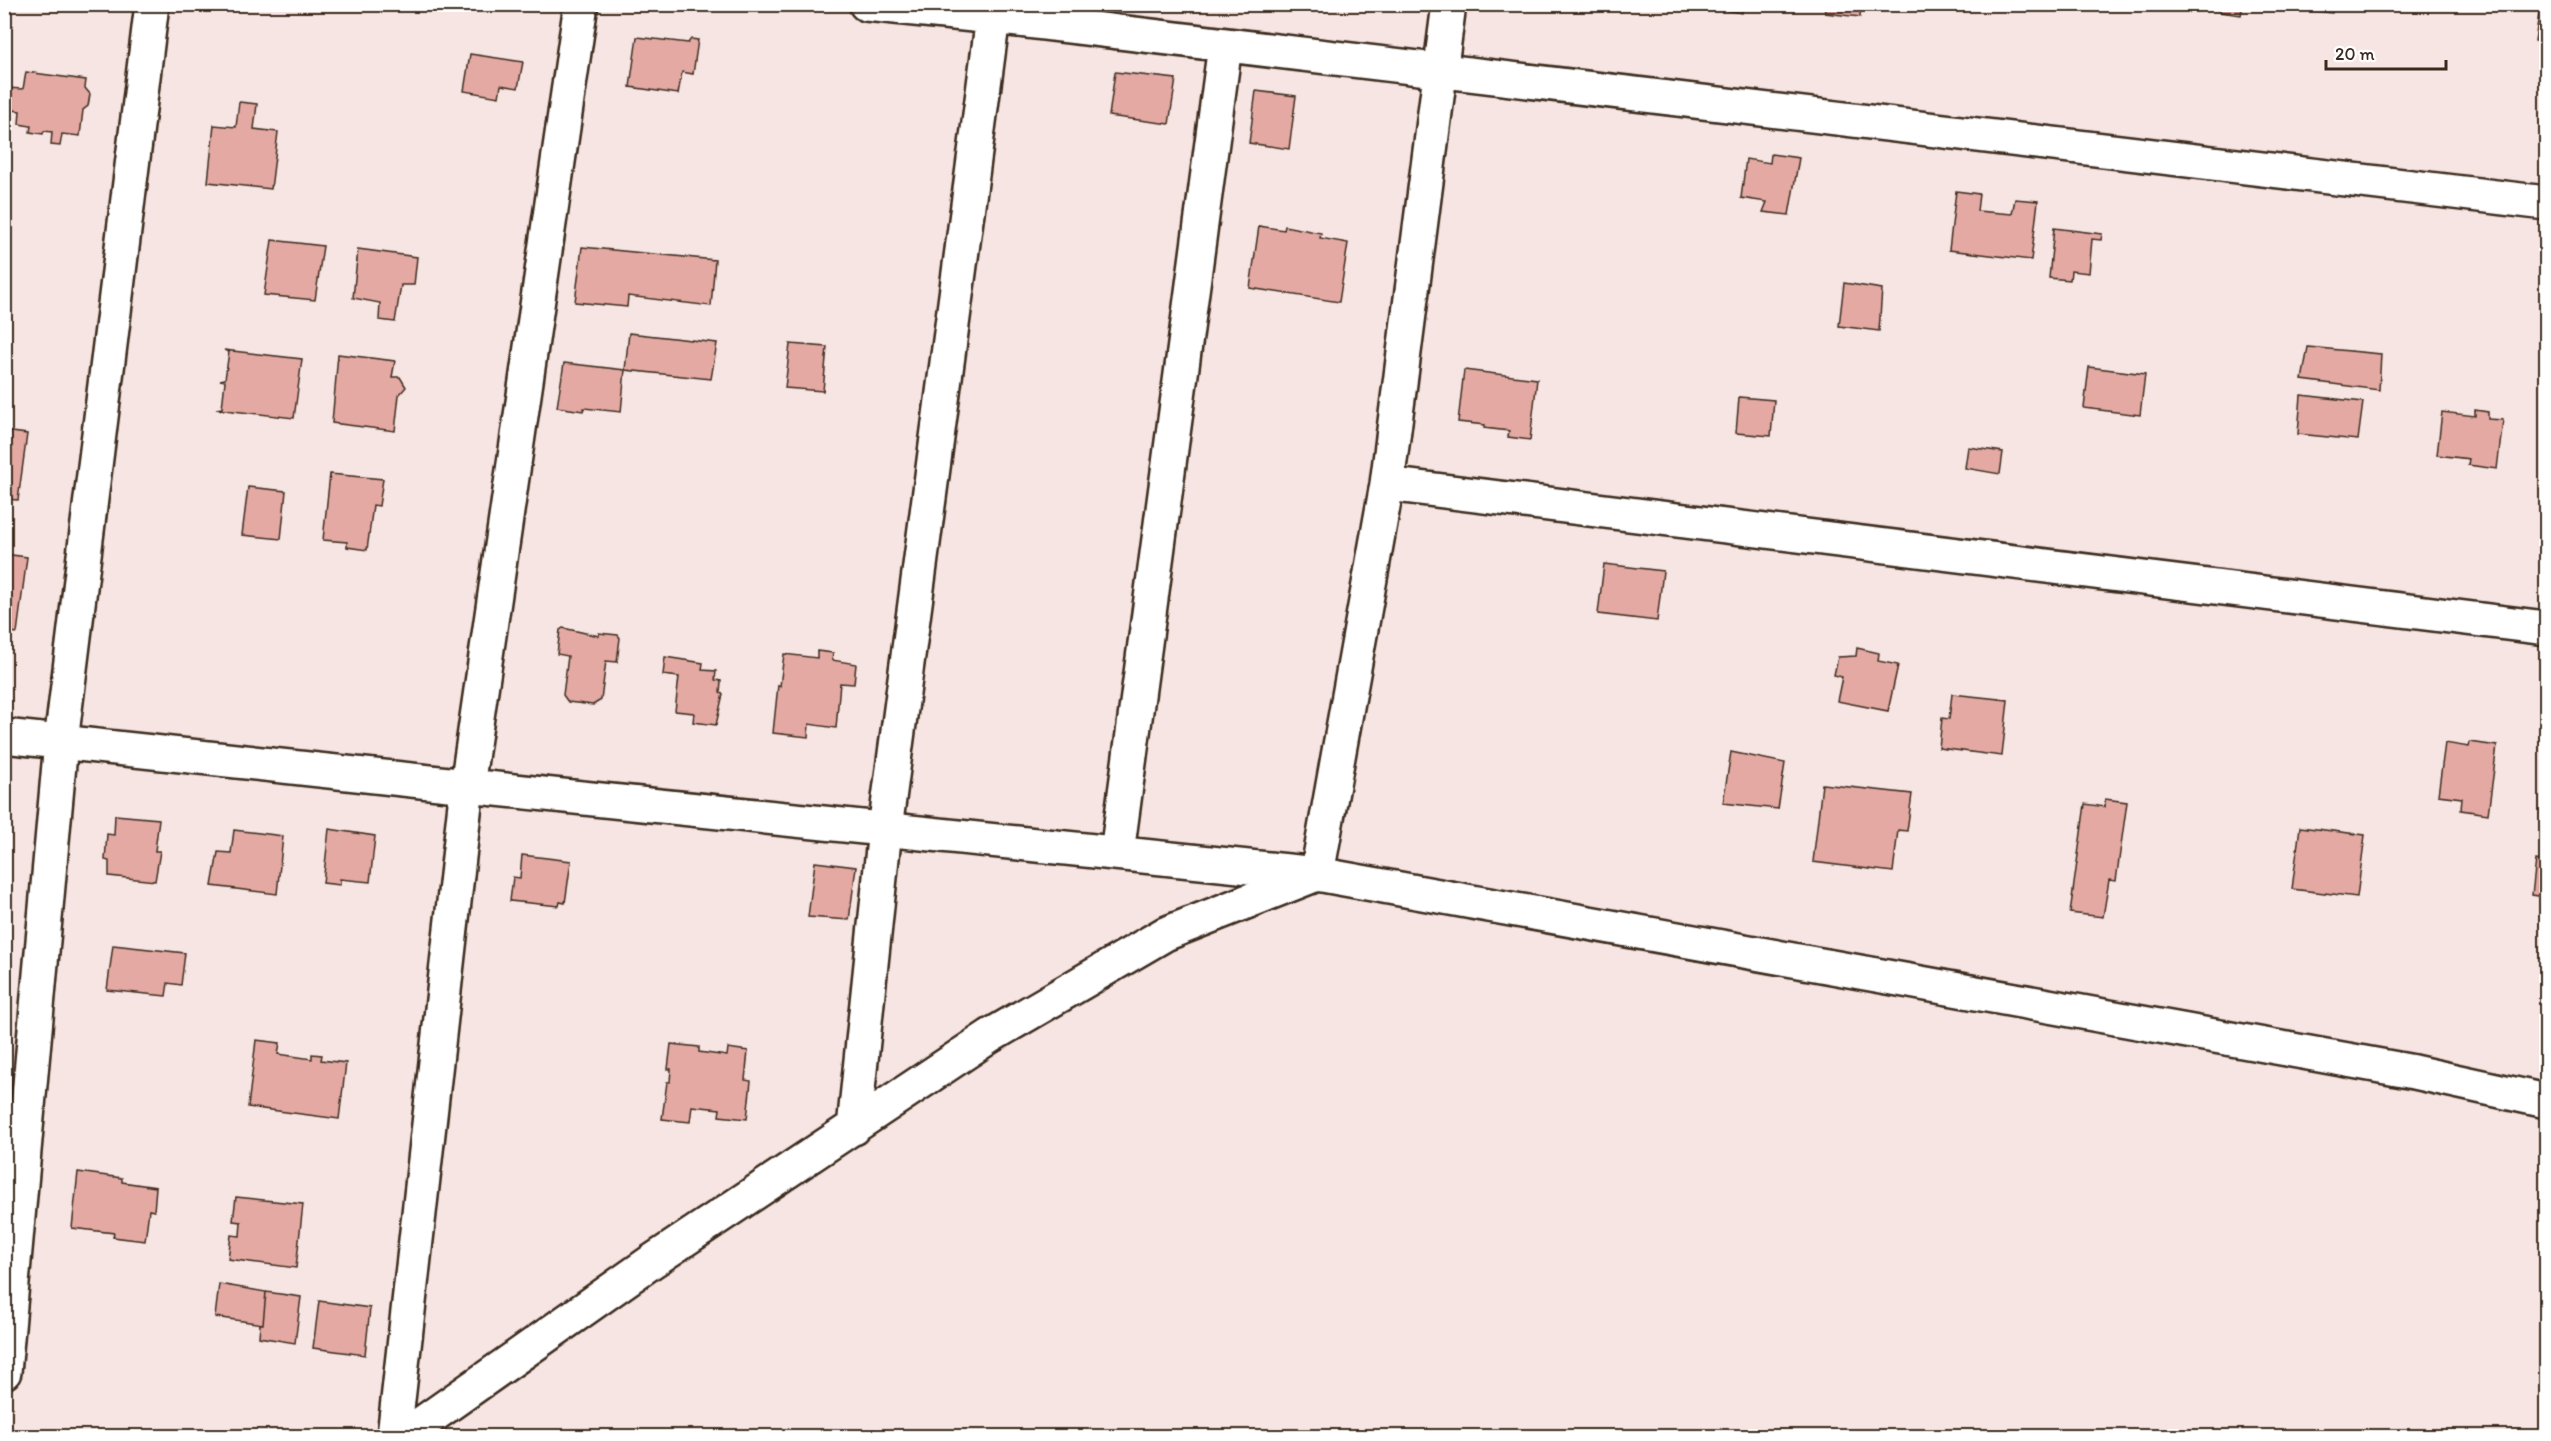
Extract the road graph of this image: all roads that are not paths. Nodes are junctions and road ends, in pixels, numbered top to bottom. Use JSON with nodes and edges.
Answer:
{"nodes":[{"id":1,"x":152,"y":4,"type":"edge"},
{"id":2,"x":581,"y":4,"type":"edge"},
{"id":3,"x":866,"y":4,"type":"edge"},
{"id":4,"x":1449,"y":4,"type":"edge"},
{"id":5,"x":993,"y":17,"type":"junction"},
{"id":6,"x":1225,"y":45,"type":"junction"},
{"id":7,"x":1442,"y":71,"type":"junction"},
{"id":8,"x":2547,"y":203,"type":"edge"},
{"id":9,"x":1387,"y":484,"type":"junction"},
{"id":10,"x":2547,"y":628,"type":"edge"},
{"id":11,"x":4,"y":736,"type":"edge"},
{"id":12,"x":61,"y":742,"type":"junction"},
{"id":13,"x":467,"y":786,"type":"junction"},
{"id":14,"x":885,"y":829,"type":"junction"},
{"id":15,"x":1117,"y":853,"type":"junction"},
{"id":16,"x":1317,"y":874,"type":"junction"},
{"id":17,"x":2547,"y":1101,"type":"edge"},
{"id":18,"x":854,"y":1128,"type":"junction"},
{"id":19,"x":4,"y":1372,"type":"edge"},
{"id":20,"x":394,"y":1437,"type":"edge"},
{"id":21,"x":404,"y":1437,"type":"edge"}],
"edges":[{"from":1,"to":12,"type":"street"},
{"from":2,"to":13,"type":"street"},
{"from":3,"to":5,"type":"street"},
{"from":4,"to":7,"type":"street"},
{"from":5,"to":6,"type":"street"},
{"from":5,"to":14,"type":"street"},
{"from":6,"to":7,"type":"street"},
{"from":6,"to":15,"type":"street"},
{"from":7,"to":8,"type":"street"},
{"from":7,"to":9,"type":"street"},
{"from":9,"to":10,"type":"street"},
{"from":9,"to":16,"type":"street"},
{"from":11,"to":12,"type":"street"},
{"from":12,"to":13,"type":"street"},
{"from":12,"to":19,"type":"street"},
{"from":13,"to":14,"type":"street"},
{"from":13,"to":20,"type":"street"},
{"from":14,"to":15,"type":"street"},
{"from":14,"to":18,"type":"street"},
{"from":15,"to":16,"type":"street"},
{"from":16,"to":17,"type":"street"},
{"from":16,"to":18,"type":"street"},
{"from":18,"to":21,"type":"street"}]}
